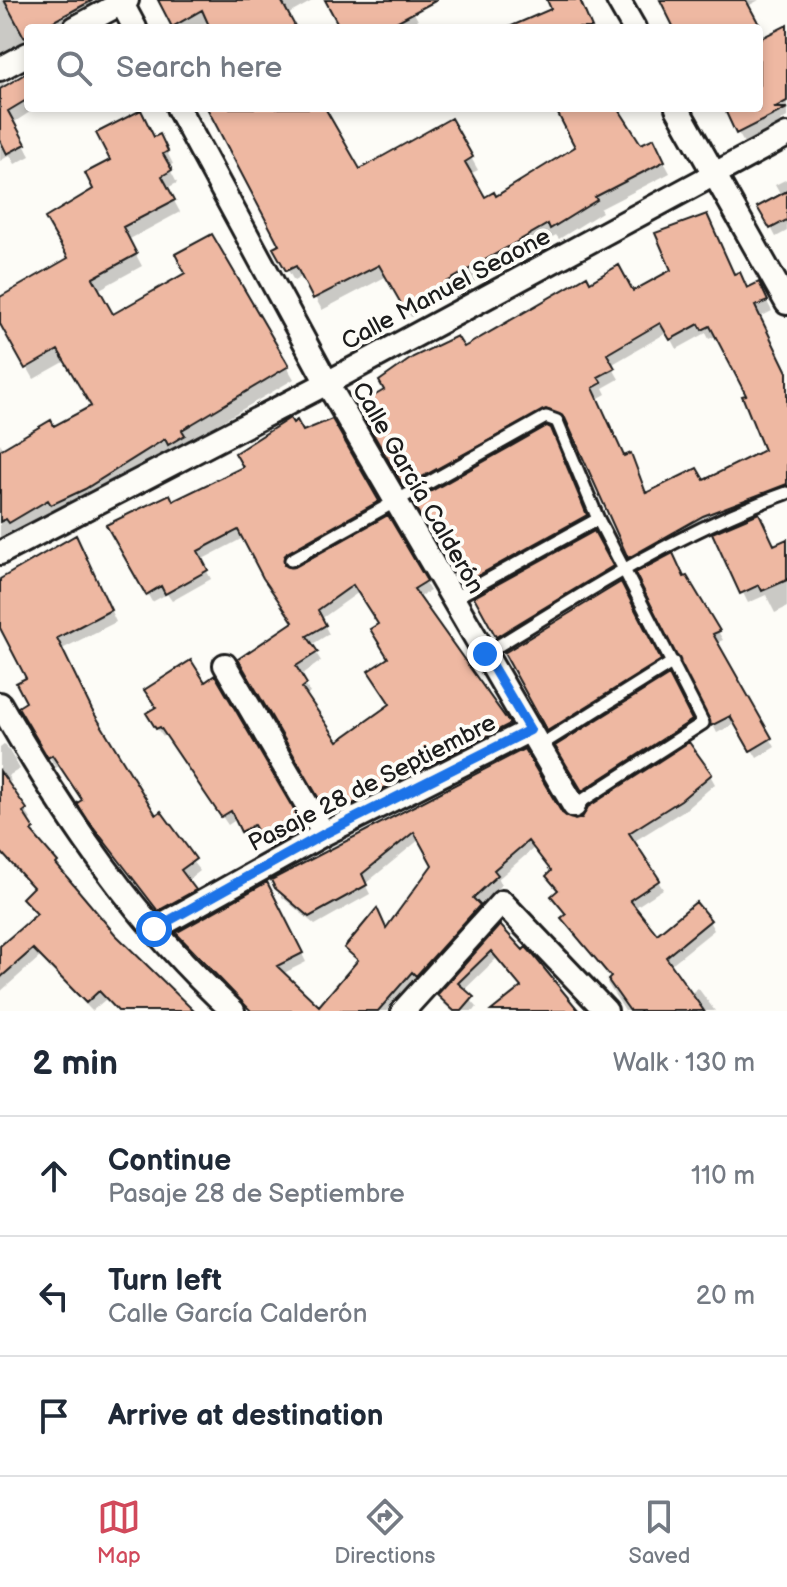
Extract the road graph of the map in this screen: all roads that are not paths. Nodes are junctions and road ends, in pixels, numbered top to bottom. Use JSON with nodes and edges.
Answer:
{"nodes":[{"id":1,"x":618,"y":0,"type":"edge"},
{"id":2,"x":123,"y":1,"type":"edge"},
{"id":3,"x":82,"y":24,"type":"edge"},
{"id":4,"x":133,"y":24,"type":"edge"},
{"id":5,"x":632,"y":24,"type":"edge"},
{"id":6,"x":24,"y":56,"type":"edge"},
{"id":7,"x":0,"y":69,"type":"edge"},
{"id":8,"x":180,"y":112,"type":"edge"},
{"id":9,"x":679,"y":112,"type":"edge"},
{"id":10,"x":787,"y":135,"type":"edge"},
{"id":11,"x":714,"y":175,"type":"junction"},
{"id":12,"x":787,"y":303,"type":"edge"},
{"id":13,"x":327,"y":383,"type":"junction"},
{"id":14,"x":787,"y":493,"type":"edge"},
{"id":15,"x":394,"y":499,"type":"junction"},
{"id":16,"x":598,"y":519,"type":"junction"},
{"id":17,"x":0,"y":553,"type":"edge"},
{"id":18,"x":291,"y":560,"type":"dead end"},
{"id":19,"x":625,"y":567,"type":"junction"},
{"id":20,"x":453,"y":599,"type":"junction"},
{"id":21,"x":485,"y":654,"type":"junction"},
{"id":22,"x":673,"y":662,"type":"junction"},
{"id":23,"x":225,"y":665,"type":"dead end"},
{"id":24,"x":0,"y":704,"type":"edge"},
{"id":25,"x":535,"y":738,"type":"junction"},
{"id":26,"x":574,"y":806,"type":"joint"},
{"id":27,"x":324,"y":834,"type":"junction"},
{"id":28,"x":154,"y":929,"type":"junction"},
{"id":29,"x":233,"y":1011,"type":"edge"},
{"id":30,"x":403,"y":1011,"type":"edge"},
{"id":31,"x":606,"y":1011,"type":"edge"}],
"edges":[{"from":1,"to":5,"type":"street"},
{"from":2,"to":3,"type":"street"},
{"from":2,"to":4,"type":"street"},
{"from":6,"to":7,"type":"street"},
{"from":8,"to":13,"type":"street","name":"Calle García Calderón"},
{"from":9,"to":11,"type":"street"},
{"from":10,"to":11,"type":"street","name":"Calle Manuel Seaone"},
{"from":11,"to":12,"type":"street"},
{"from":11,"to":13,"type":"street","name":"Calle Manuel Seaone"},
{"from":13,"to":15,"type":"street","name":"Calle García Calderón"},
{"from":13,"to":17,"type":"street","name":"Calle Manuel Seaone"},
{"from":14,"to":19,"type":"lane"},
{"from":15,"to":16,"type":"lane"},
{"from":15,"to":18,"type":"lane"},
{"from":15,"to":20,"type":"street","name":"Calle García Calderón"},
{"from":16,"to":19,"type":"lane"},
{"from":16,"to":20,"type":"lane"},
{"from":19,"to":21,"type":"lane"},
{"from":19,"to":22,"type":"lane"},
{"from":20,"to":21,"type":"street","name":"Calle García Calderón"},
{"from":21,"to":25,"type":"street","name":"Calle García Calderón"},
{"from":22,"to":25,"type":"lane"},
{"from":22,"to":26,"type":"lane"},
{"from":23,"to":27,"type":"street"},
{"from":24,"to":28,"type":"street"},
{"from":25,"to":26,"type":"street","name":"Calle García Calderón"},
{"from":25,"to":27,"type":"street","name":"Pasaje 28 de Septiembre"},
{"from":27,"to":28,"type":"street","name":"Pasaje 28 de Septiembre"},
{"from":28,"to":29,"type":"street"},
{"from":30,"to":31,"type":"street"}]}
